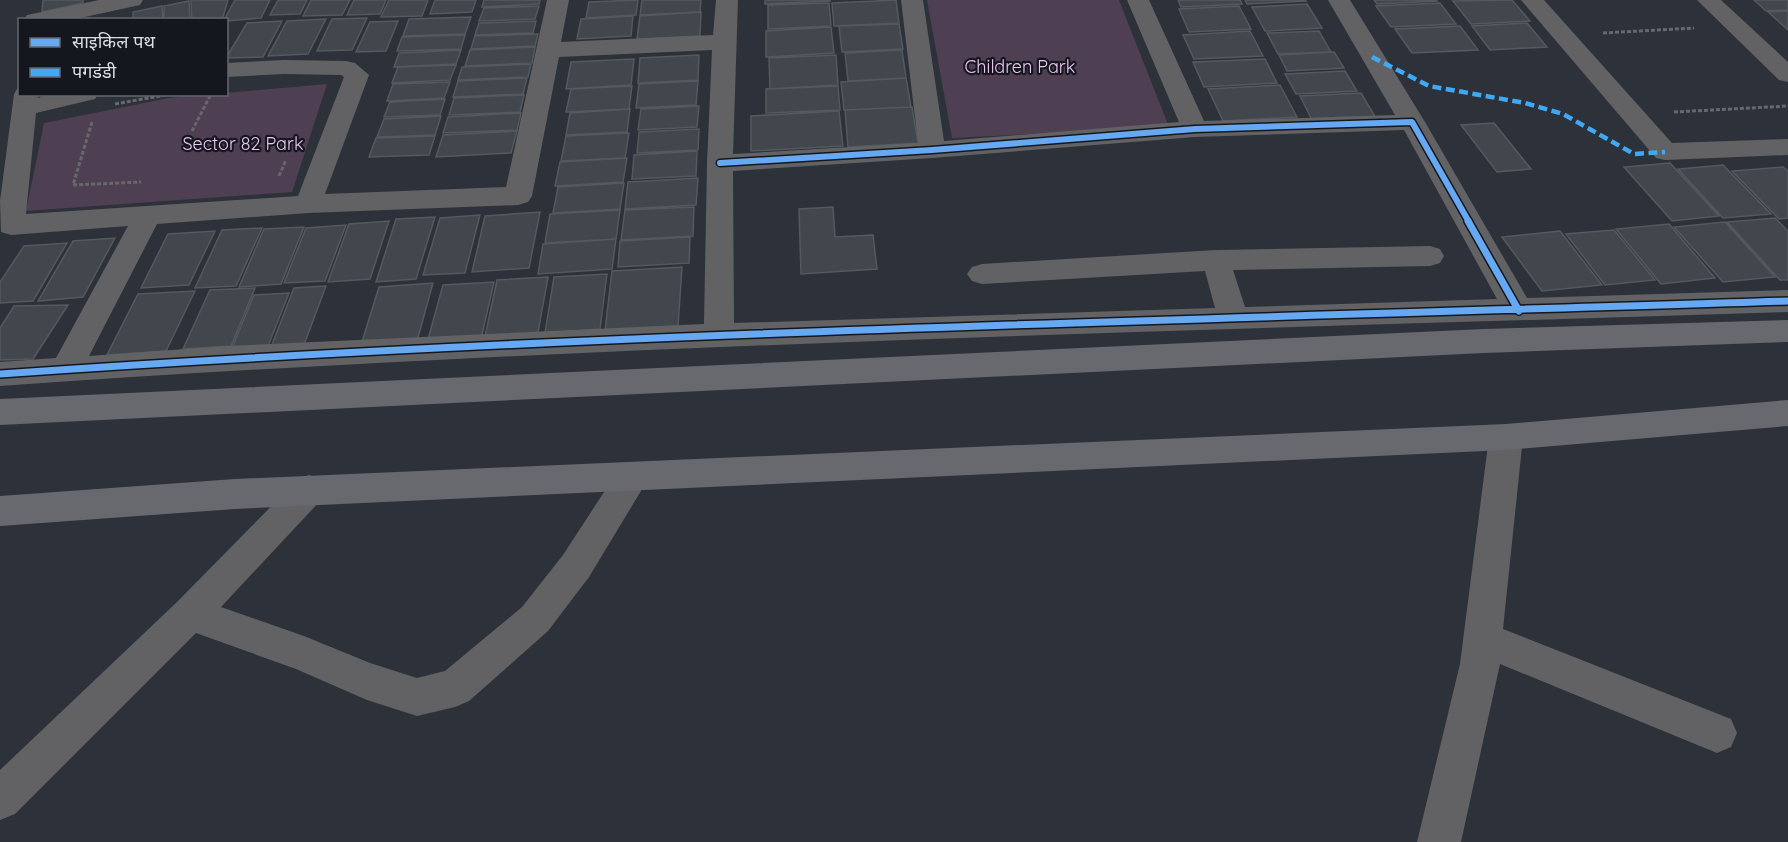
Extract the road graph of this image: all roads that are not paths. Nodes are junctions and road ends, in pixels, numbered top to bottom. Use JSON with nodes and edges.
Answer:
{"nodes":[{"id":1,"x":27,"y":0,"type":"edge"},
{"id":2,"x":132,"y":0,"type":"edge"},
{"id":3,"x":558,"y":0,"type":"edge"},
{"id":4,"x":727,"y":0,"type":"edge"},
{"id":5,"x":912,"y":0,"type":"edge"},
{"id":6,"x":1138,"y":0,"type":"edge"},
{"id":7,"x":1339,"y":0,"type":"edge"},
{"id":8,"x":1532,"y":0,"type":"edge"},
{"id":9,"x":1708,"y":0,"type":"edge"},
{"id":10,"x":29,"y":18,"type":"edge"},
{"id":11,"x":45,"y":18,"type":"edge"},
{"id":12,"x":724,"y":42,"type":"junction"},
{"id":13,"x":548,"y":50,"type":"junction"},
{"id":14,"x":228,"y":70,"type":"edge"},
{"id":15,"x":1788,"y":75,"type":"edge"},
{"id":16,"x":26,"y":101,"type":"edge"},
{"id":17,"x":95,"y":106,"type":"edge"},
{"id":18,"x":1412,"y":122,"type":"junction"},
{"id":19,"x":1195,"y":129,"type":"junction"},
{"id":20,"x":1788,"y":147,"type":"edge"},
{"id":21,"x":932,"y":150,"type":"junction"},
{"id":22,"x":720,"y":164,"type":"junction"},
{"id":23,"x":308,"y":204,"type":"junction"},
{"id":24,"x":147,"y":216,"type":"junction"},
{"id":25,"x":1430,"y":256,"type":"dead end"},
{"id":26,"x":1216,"y":260,"type":"junction"},
{"id":27,"x":982,"y":274,"type":"dead end"},
{"id":28,"x":1788,"y":301,"type":"edge"},
{"id":29,"x":1519,"y":310,"type":"junction"},
{"id":30,"x":1233,"y":319,"type":"junction"},
{"id":31,"x":1788,"y":331,"type":"edge"},
{"id":32,"x":719,"y":335,"type":"junction"},
{"id":33,"x":66,"y":369,"type":"junction"},
{"id":34,"x":0,"y":374,"type":"edge"},
{"id":35,"x":0,"y":412,"type":"edge"},
{"id":36,"x":1788,"y":413,"type":"edge"},
{"id":37,"x":1506,"y":437,"type":"junction"},
{"id":38,"x":633,"y":476,"type":"junction"},
{"id":39,"x":309,"y":490,"type":"junction"},
{"id":40,"x":0,"y":511,"type":"edge"},
{"id":41,"x":190,"y":615,"type":"junction"},
{"id":42,"x":1483,"y":639,"type":"junction"},
{"id":43,"x":1717,"y":733,"type":"dead end"},
{"id":44,"x":0,"y":799,"type":"edge"},
{"id":45,"x":1439,"y":842,"type":"edge"}],
"edges":[{"from":1,"to":10,"type":"street"},
{"from":2,"to":11,"type":"street"},
{"from":3,"to":13,"type":"street"},
{"from":4,"to":12,"type":"street"},
{"from":5,"to":21,"type":"street"},
{"from":6,"to":19,"type":"street"},
{"from":7,"to":18,"type":"street"},
{"from":8,"to":20,"type":"street"},
{"from":9,"to":15,"type":"street"},
{"from":12,"to":13,"type":"street"},
{"from":12,"to":22,"type":"street"},
{"from":13,"to":23,"type":"street"},
{"from":14,"to":23,"type":"street"},
{"from":16,"to":17,"type":"street"},
{"from":16,"to":24,"type":"street"},
{"from":18,"to":19,"type":"street"},
{"from":18,"to":29,"type":"street"},
{"from":19,"to":21,"type":"street"},
{"from":21,"to":22,"type":"street"},
{"from":22,"to":32,"type":"street"},
{"from":23,"to":24,"type":"street"},
{"from":24,"to":33,"type":"street"},
{"from":25,"to":26,"type":"street"},
{"from":26,"to":27,"type":"street"},
{"from":26,"to":30,"type":"street"},
{"from":28,"to":29,"type":"street"},
{"from":29,"to":30,"type":"street"},
{"from":30,"to":32,"type":"street"},
{"from":31,"to":35,"type":"highway"},
{"from":32,"to":33,"type":"street"},
{"from":33,"to":34,"type":"street"},
{"from":36,"to":37,"type":"highway"},
{"from":37,"to":38,"type":"highway"},
{"from":37,"to":42,"type":"street"},
{"from":38,"to":39,"type":"highway"},
{"from":38,"to":41,"type":"street"},
{"from":39,"to":40,"type":"highway"},
{"from":39,"to":41,"type":"street"},
{"from":41,"to":44,"type":"street"},
{"from":42,"to":43,"type":"street"},
{"from":42,"to":45,"type":"street"}]}
